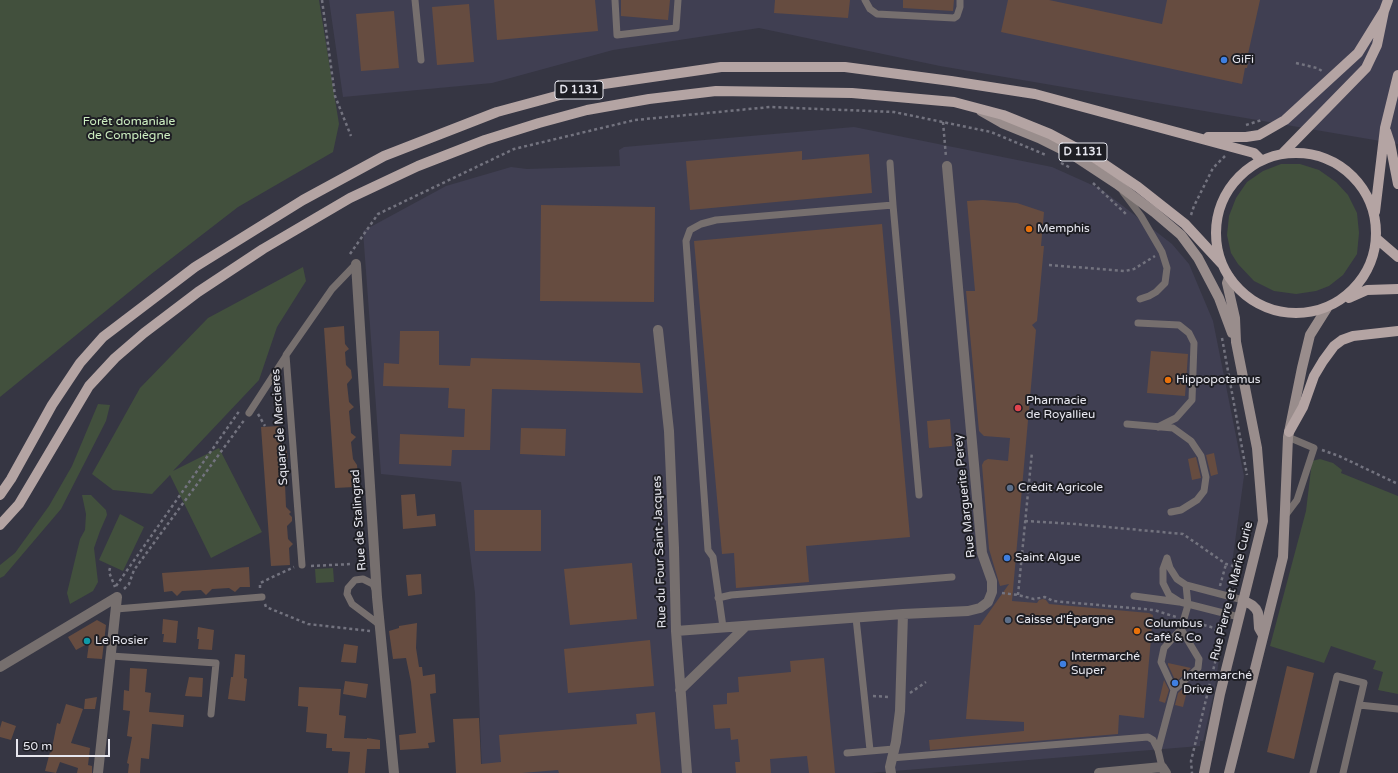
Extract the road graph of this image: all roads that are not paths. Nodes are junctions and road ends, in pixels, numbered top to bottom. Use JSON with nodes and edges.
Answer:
{"nodes":[{"id":1,"x":414,"y":0,"type":"edge"},
{"id":2,"x":616,"y":0,"type":"edge"},
{"id":3,"x":678,"y":0,"type":"edge"},
{"id":4,"x":865,"y":0,"type":"edge"},
{"id":5,"x":960,"y":0,"type":"edge"},
{"id":6,"x":1388,"y":0,"type":"edge"},
{"id":7,"x":1384,"y":11,"type":"junction"},
{"id":8,"x":421,"y":60,"type":"dead end"},
{"id":9,"x":1398,"y":75,"type":"edge"},
{"id":10,"x":971,"y":107,"type":"junction"},
{"id":11,"x":1385,"y":128,"type":"junction"},
{"id":12,"x":1196,"y":137,"type":"junction"},
{"id":13,"x":1282,"y":154,"type":"junction"},
{"id":14,"x":1261,"y":160,"type":"junction"},
{"id":15,"x":890,"y":163,"type":"dead end"},
{"id":16,"x":947,"y":166,"type":"road end"},
{"id":17,"x":1117,"y":184,"type":"junction"},
{"id":18,"x":1398,"y":184,"type":"edge"},
{"id":19,"x":893,"y":205,"type":"junction"},
{"id":20,"x":1374,"y":214,"type":"junction"},
{"id":21,"x":1376,"y":239,"type":"junction"},
{"id":22,"x":1398,"y":257,"type":"edge"},
{"id":23,"x":356,"y":264,"type":"joint"},
{"id":24,"x":1222,"y":264,"type":"junction"},
{"id":25,"x":1229,"y":277,"type":"junction"},
{"id":26,"x":1398,"y":288,"type":"edge"},
{"id":27,"x":1140,"y":299,"type":"dead end"},
{"id":28,"x":1331,"y":306,"type":"junction"},
{"id":29,"x":1138,"y":323,"type":"dead end"},
{"id":30,"x":658,"y":330,"type":"dead end"},
{"id":31,"x":1398,"y":331,"type":"edge"},
{"id":32,"x":1236,"y":342,"type":"junction"},
{"id":33,"x":286,"y":355,"type":"junction"},
{"id":34,"x":250,"y":413,"type":"road end"},
{"id":35,"x":1127,"y":424,"type":"dead end"},
{"id":36,"x":1158,"y":427,"type":"junction"},
{"id":37,"x":1289,"y":435,"type":"junction"},
{"id":38,"x":0,"y":495,"type":"edge"},
{"id":39,"x":919,"y":495,"type":"dead end"},
{"id":40,"x":1171,"y":512,"type":"dead end"},
{"id":41,"x":1285,"y":516,"type":"junction"},
{"id":42,"x":0,"y":525,"type":"edge"},
{"id":43,"x":302,"y":565,"type":"road end"},
{"id":44,"x":952,"y":577,"type":"dead end"},
{"id":45,"x":1186,"y":585,"type":"junction"},
{"id":46,"x":1134,"y":596,"type":"dead end"},
{"id":47,"x":262,"y":597,"type":"road end"},
{"id":48,"x":377,"y":597,"type":"junction"},
{"id":49,"x":718,"y":598,"type":"junction"},
{"id":50,"x":1243,"y":600,"type":"junction"},
{"id":51,"x":1180,"y":602,"type":"junction"},
{"id":52,"x":1188,"y":605,"type":"junction"},
{"id":53,"x":116,"y":609,"type":"junction"},
{"id":54,"x":902,"y":614,"type":"junction"},
{"id":55,"x":1239,"y":617,"type":"junction"},
{"id":56,"x":856,"y":618,"type":"junction"},
{"id":57,"x":746,"y":626,"type":"junction"},
{"id":58,"x":723,"y":627,"type":"junction"},
{"id":59,"x":380,"y":628,"type":"junction"},
{"id":60,"x":676,"y":630,"type":"junction"},
{"id":61,"x":1181,"y":630,"type":"junction"},
{"id":62,"x":1264,"y":635,"type":"junction"},
{"id":63,"x":111,"y":656,"type":"junction"},
{"id":64,"x":0,"y":667,"type":"edge"},
{"id":65,"x":680,"y":690,"type":"junction"},
{"id":66,"x":1174,"y":690,"type":"junction"},
{"id":67,"x":1359,"y":705,"type":"junction"},
{"id":68,"x":1398,"y":709,"type":"edge"},
{"id":69,"x":211,"y":714,"type":"dead end"},
{"id":70,"x":870,"y":750,"type":"junction"},
{"id":71,"x":1158,"y":750,"type":"junction"},
{"id":72,"x":847,"y":753,"type":"dead end"},
{"id":73,"x":892,"y":753,"type":"junction"},
{"id":74,"x":1164,"y":770,"type":"edge"},
{"id":75,"x":98,"y":773,"type":"edge"},
{"id":76,"x":394,"y":773,"type":"edge"},
{"id":77,"x":687,"y":773,"type":"edge"},
{"id":78,"x":891,"y":773,"type":"edge"},
{"id":79,"x":1099,"y":773,"type":"edge"},
{"id":80,"x":1204,"y":773,"type":"edge"},
{"id":81,"x":1229,"y":773,"type":"edge"},
{"id":82,"x":1313,"y":773,"type":"edge"},
{"id":83,"x":1342,"y":773,"type":"edge"}],
"edges":[{"from":1,"to":8,"type":"lane"},
{"from":2,"to":3,"type":"lane"},
{"from":4,"to":5,"type":"lane"},
{"from":6,"to":7,"type":"main road"},
{"from":7,"to":12,"type":"main road"},
{"from":7,"to":13,"type":"main road"},
{"from":9,"to":11,"type":"main road"},
{"from":10,"to":17,"type":"main road"},
{"from":10,"to":24,"type":"main road","number":"D 1131"},
{"from":10,"to":42,"type":"main road","number":"D 1131"},
{"from":11,"to":18,"type":"main road"},
{"from":11,"to":20,"type":"main road"},
{"from":12,"to":14,"type":"main road","number":"D 1131"},
{"from":12,"to":38,"type":"main road","number":"D 1131"},
{"from":13,"to":14,"type":"main road"},
{"from":13,"to":20,"type":"main road"},
{"from":14,"to":24,"type":"main road"},
{"from":15,"to":19,"type":"lane"},
{"from":16,"to":54,"type":"street","name":"Rue Marguerite Perey"},
{"from":17,"to":27,"type":"lane"},
{"from":17,"to":32,"type":"main road"},
{"from":19,"to":39,"type":"lane"},
{"from":19,"to":49,"type":"lane"},
{"from":20,"to":21,"type":"main road"},
{"from":21,"to":22,"type":"main road"},
{"from":21,"to":28,"type":"main road"},
{"from":23,"to":33,"type":"lane","name":"Square de Mercieres"},
{"from":23,"to":48,"type":"street","name":"Rue de Stalingrad"},
{"from":24,"to":25,"type":"main road"},
{"from":25,"to":28,"type":"main road"},
{"from":25,"to":32,"type":"main road"},
{"from":26,"to":28,"type":"main road"},
{"from":28,"to":37,"type":"main road"},
{"from":29,"to":36,"type":"lane"},
{"from":30,"to":60,"type":"street","name":"Rue du Four Saint-Jacques"},
{"from":31,"to":37,"type":"main road"},
{"from":32,"to":50,"type":"main road","name":"Rue Pierre et Marie Curie"},
{"from":33,"to":34,"type":"lane"},
{"from":33,"to":43,"type":"lane","name":"Square de Mercieres"},
{"from":35,"to":36,"type":"lane"},
{"from":36,"to":40,"type":"lane"},
{"from":37,"to":41,"type":"main road"},
{"from":37,"to":41,"type":"lane"},
{"from":41,"to":62,"type":"main road"},
{"from":44,"to":49,"type":"lane"},
{"from":45,"to":50,"type":"lane"},
{"from":45,"to":51,"type":"lane"},
{"from":45,"to":52,"type":"lane"},
{"from":46,"to":51,"type":"lane"},
{"from":47,"to":53,"type":"lane"},
{"from":48,"to":59,"type":"street","name":"Rue de Stalingrad"},
{"from":48,"to":59,"type":"lane"},
{"from":49,"to":58,"type":"lane"},
{"from":50,"to":55,"type":"main road","name":"Rue Pierre et Marie Curie"},
{"from":50,"to":62,"type":"main road"},
{"from":51,"to":52,"type":"lane"},
{"from":52,"to":55,"type":"lane"},
{"from":52,"to":61,"type":"lane"},
{"from":53,"to":63,"type":"street"},
{"from":53,"to":64,"type":"street"},
{"from":54,"to":56,"type":"street"},
{"from":54,"to":73,"type":"street"},
{"from":55,"to":80,"type":"main road","name":"Rue Pierre et Marie Curie"},
{"from":56,"to":57,"type":"street"},
{"from":56,"to":70,"type":"lane"},
{"from":57,"to":58,"type":"street"},
{"from":57,"to":65,"type":"street"},
{"from":58,"to":60,"type":"street"},
{"from":59,"to":76,"type":"street","name":"Rue de Stalingrad"},
{"from":60,"to":65,"type":"street","name":"Rue du Four Saint-Jacques"},
{"from":61,"to":66,"type":"lane"},
{"from":61,"to":66,"type":"lane"},
{"from":62,"to":81,"type":"main road"},
{"from":63,"to":69,"type":"lane"},
{"from":63,"to":75,"type":"street"},
{"from":65,"to":77,"type":"street","name":"Rue du Four Saint-Jacques"},
{"from":66,"to":71,"type":"lane"},
{"from":67,"to":68,"type":"lane"},
{"from":67,"to":82,"type":"lane"},
{"from":67,"to":83,"type":"lane"},
{"from":70,"to":72,"type":"lane"},
{"from":70,"to":73,"type":"lane"},
{"from":71,"to":73,"type":"lane"},
{"from":71,"to":74,"type":"lane"},
{"from":73,"to":78,"type":"street"},
{"from":74,"to":79,"type":"street"}]}
